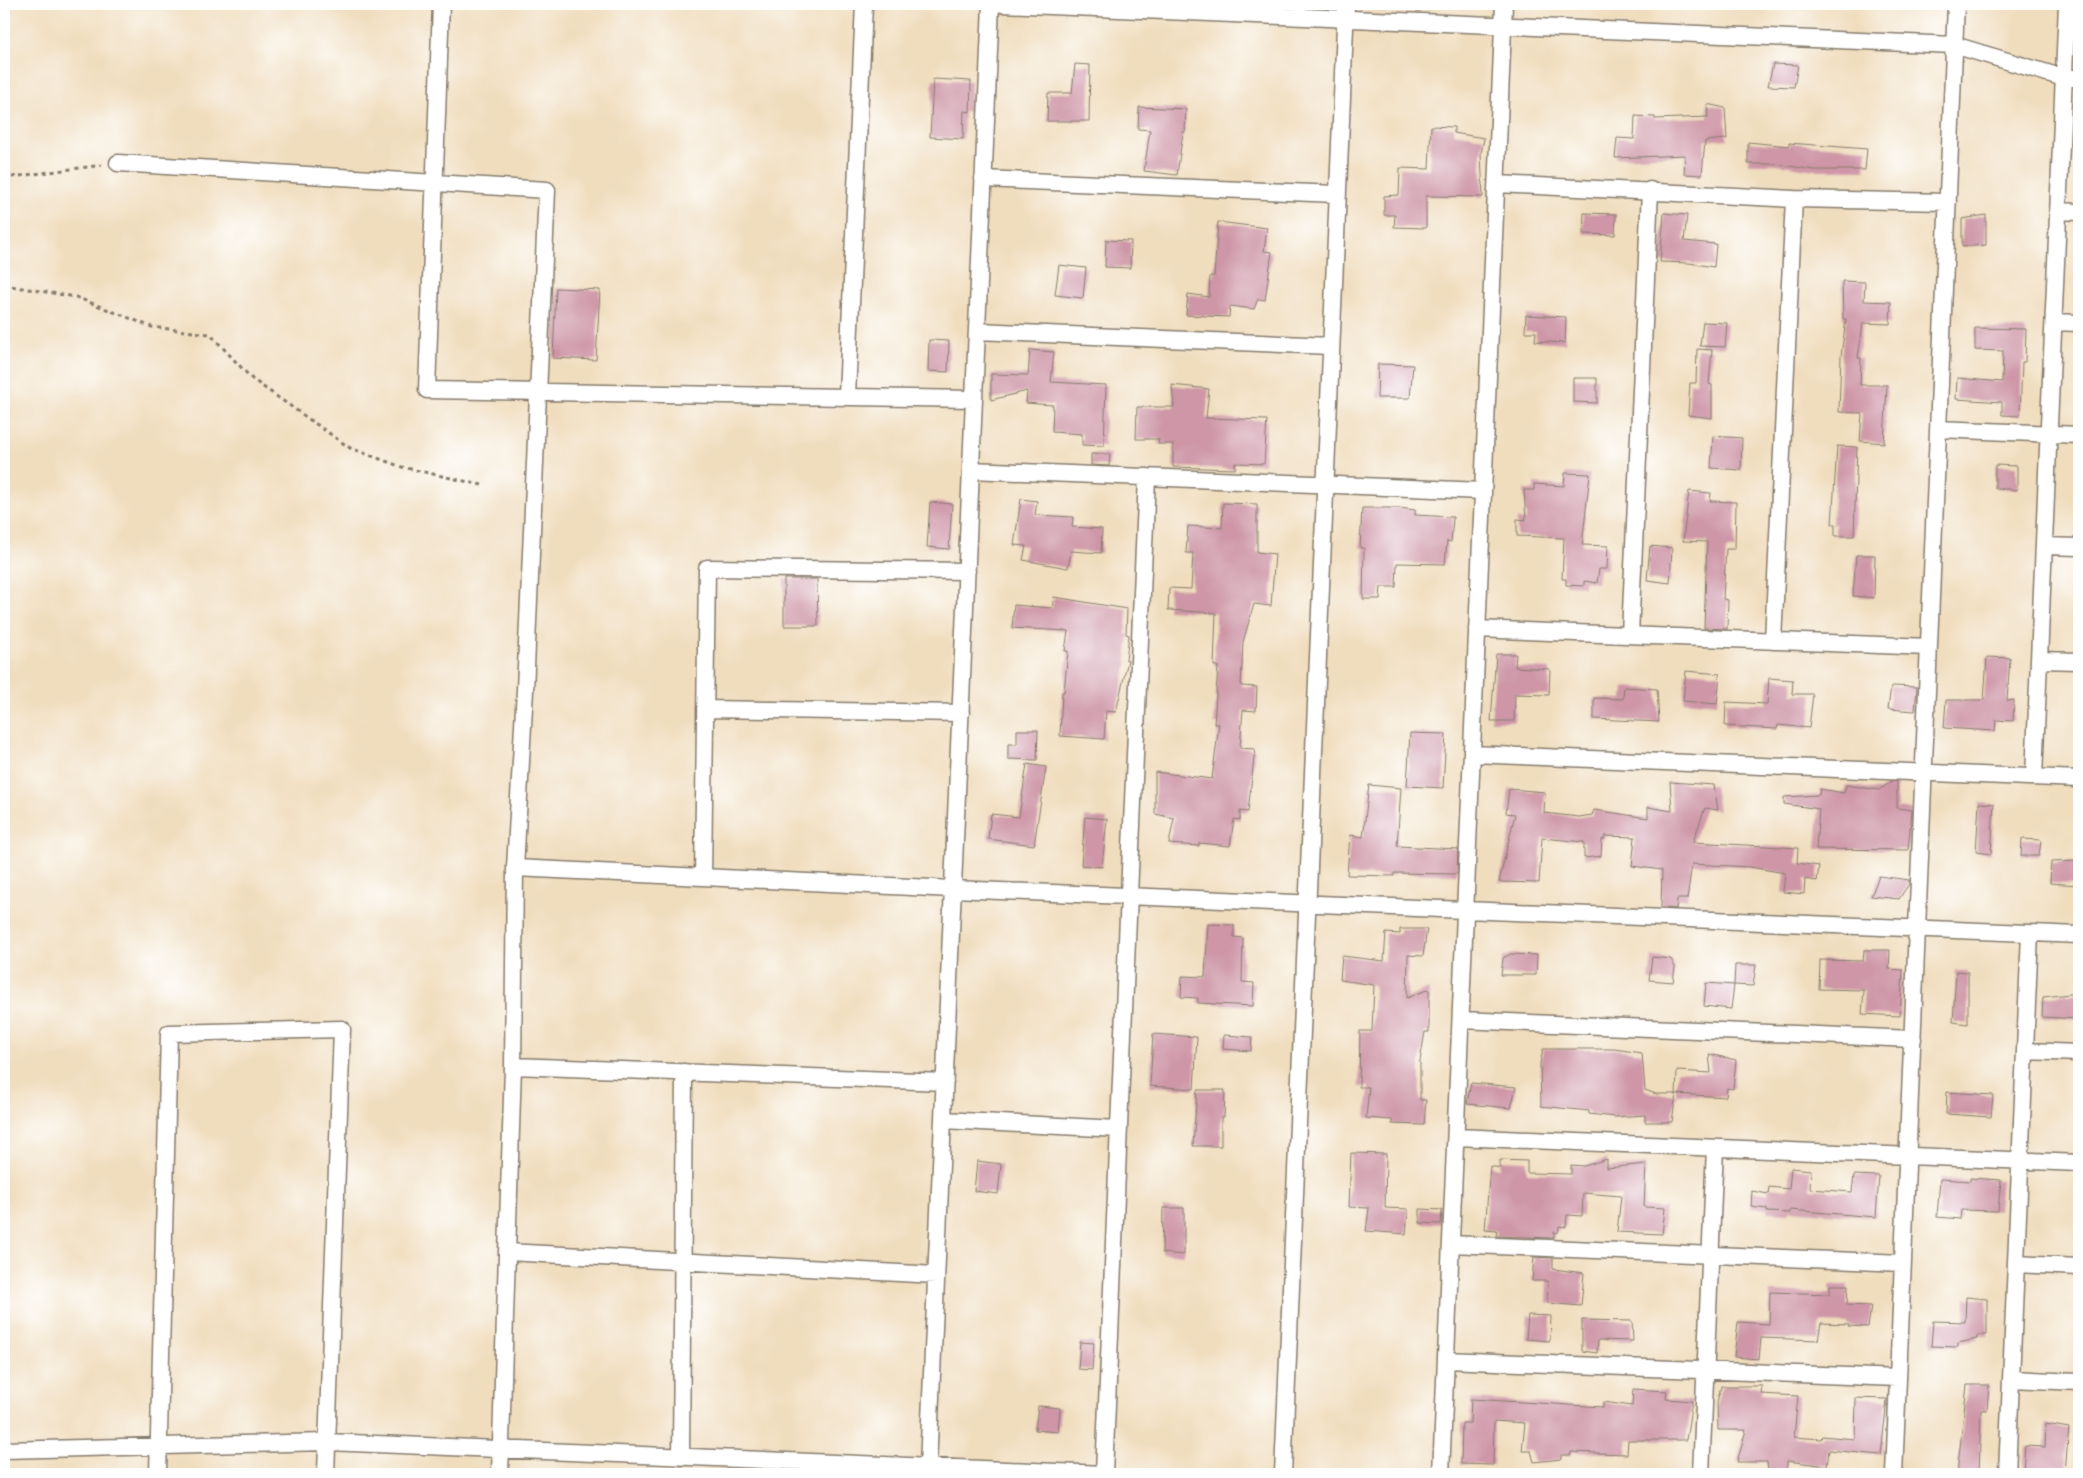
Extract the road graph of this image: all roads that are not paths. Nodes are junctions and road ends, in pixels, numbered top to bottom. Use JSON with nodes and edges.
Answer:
{"nodes":[{"id":1,"x":441,"y":4,"type":"edge"},
{"id":2,"x":864,"y":4,"type":"edge"},
{"id":3,"x":991,"y":4,"type":"edge"},
{"id":4,"x":1002,"y":4,"type":"edge"},
{"id":5,"x":1504,"y":4,"type":"edge"},
{"id":6,"x":1956,"y":4,"type":"edge"},
{"id":7,"x":2067,"y":4,"type":"edge"},
{"id":8,"x":1084,"y":6,"type":"edge"},
{"id":9,"x":1345,"y":11,"type":"edge"},
{"id":10,"x":1503,"y":24,"type":"junction"},
{"id":11,"x":1954,"y":46,"type":"junction"},
{"id":12,"x":2072,"y":78,"type":"edge"},
{"id":13,"x":118,"y":163,"type":"road end"},
{"id":14,"x":984,"y":179,"type":"junction"},
{"id":15,"x":435,"y":183,"type":"junction"},
{"id":16,"x":1496,"y":184,"type":"junction"},
{"id":17,"x":1650,"y":190,"type":"junction"},
{"id":18,"x":1337,"y":194,"type":"junction"},
{"id":19,"x":1794,"y":199,"type":"junction"},
{"id":20,"x":1948,"y":202,"type":"junction"},
{"id":21,"x":2058,"y":212,"type":"junction"},
{"id":22,"x":2079,"y":212,"type":"edge"},
{"id":23,"x":2054,"y":322,"type":"junction"},
{"id":24,"x":2079,"y":323,"type":"edge"},
{"id":25,"x":977,"y":331,"type":"junction"},
{"id":26,"x":1331,"y":346,"type":"junction"},
{"id":27,"x":538,"y":390,"type":"junction"},
{"id":28,"x":847,"y":396,"type":"junction"},
{"id":29,"x":974,"y":399,"type":"junction"},
{"id":30,"x":1938,"y":429,"type":"junction"},
{"id":31,"x":2049,"y":434,"type":"junction"},
{"id":32,"x":2079,"y":435,"type":"edge"},
{"id":33,"x":971,"y":470,"type":"junction"},
{"id":34,"x":1147,"y":477,"type":"junction"},
{"id":35,"x":1325,"y":484,"type":"junction"},
{"id":36,"x":1483,"y":491,"type":"junction"},
{"id":37,"x":2044,"y":546,"type":"junction"},
{"id":38,"x":2079,"y":547,"type":"edge"},
{"id":39,"x":967,"y":571,"type":"junction"},
{"id":40,"x":1477,"y":629,"type":"junction"},
{"id":41,"x":1630,"y":635,"type":"junction"},
{"id":42,"x":1773,"y":641,"type":"junction"},
{"id":43,"x":1929,"y":647,"type":"junction"},
{"id":44,"x":2039,"y":660,"type":"junction"},
{"id":45,"x":2079,"y":661,"type":"edge"},
{"id":46,"x":705,"y":709,"type":"junction"},
{"id":47,"x":962,"y":712,"type":"junction"},
{"id":48,"x":1472,"y":754,"type":"junction"},
{"id":49,"x":1924,"y":772,"type":"junction"},
{"id":50,"x":2034,"y":777,"type":"junction"},
{"id":51,"x":2079,"y":778,"type":"edge"},
{"id":52,"x":515,"y":868,"type":"junction"},
{"id":53,"x":703,"y":877,"type":"junction"},
{"id":54,"x":953,"y":889,"type":"junction"},
{"id":55,"x":1129,"y":896,"type":"junction"},
{"id":56,"x":1307,"y":904,"type":"junction"},
{"id":57,"x":1466,"y":910,"type":"junction"},
{"id":58,"x":1917,"y":928,"type":"junction"},
{"id":59,"x":2030,"y":933,"type":"junction"},
{"id":60,"x":2079,"y":935,"type":"edge"},
{"id":61,"x":1461,"y":1020,"type":"junction"},
{"id":62,"x":1912,"y":1039,"type":"junction"},
{"id":63,"x":2025,"y":1050,"type":"junction"},
{"id":64,"x":2079,"y":1053,"type":"edge"},
{"id":65,"x":513,"y":1066,"type":"junction"},
{"id":66,"x":684,"y":1072,"type":"junction"},
{"id":67,"x":945,"y":1082,"type":"junction"},
{"id":68,"x":943,"y":1120,"type":"junction"},
{"id":69,"x":1119,"y":1129,"type":"junction"},
{"id":70,"x":1456,"y":1137,"type":"junction"},
{"id":71,"x":1715,"y":1148,"type":"junction"},
{"id":72,"x":1908,"y":1156,"type":"junction"},
{"id":73,"x":2020,"y":1161,"type":"junction"},
{"id":74,"x":2079,"y":1163,"type":"edge"},
{"id":75,"x":1451,"y":1244,"type":"junction"},
{"id":76,"x":507,"y":1252,"type":"junction"},
{"id":77,"x":1710,"y":1255,"type":"junction"},
{"id":78,"x":683,"y":1261,"type":"junction"},
{"id":79,"x":1903,"y":1263,"type":"junction"},
{"id":80,"x":2016,"y":1264,"type":"junction"},
{"id":81,"x":2079,"y":1267,"type":"edge"},
{"id":82,"x":936,"y":1275,"type":"junction"},
{"id":83,"x":1446,"y":1360,"type":"junction"},
{"id":84,"x":1705,"y":1370,"type":"junction"},
{"id":85,"x":1898,"y":1378,"type":"junction"},
{"id":86,"x":2011,"y":1379,"type":"junction"},
{"id":87,"x":2079,"y":1382,"type":"edge"},
{"id":88,"x":327,"y":1442,"type":"junction"},
{"id":89,"x":159,"y":1446,"type":"junction"},
{"id":90,"x":4,"y":1450,"type":"edge"},
{"id":91,"x":501,"y":1450,"type":"junction"},
{"id":92,"x":681,"y":1457,"type":"junction"},
{"id":93,"x":928,"y":1467,"type":"junction"},
{"id":94,"x":158,"y":1474,"type":"edge"},
{"id":95,"x":326,"y":1474,"type":"edge"},
{"id":96,"x":500,"y":1474,"type":"edge"},
{"id":97,"x":1104,"y":1474,"type":"edge"},
{"id":98,"x":1283,"y":1474,"type":"edge"},
{"id":99,"x":1441,"y":1474,"type":"edge"},
{"id":100,"x":1701,"y":1474,"type":"edge"},
{"id":101,"x":1894,"y":1474,"type":"edge"},
{"id":102,"x":2007,"y":1474,"type":"edge"}],
"edges":[{"from":1,"to":15,"type":"street"},
{"from":2,"to":28,"type":"street"},
{"from":3,"to":14,"type":"street"},
{"from":4,"to":8,"type":"street"},
{"from":5,"to":10,"type":"street"},
{"from":6,"to":11,"type":"street"},
{"from":7,"to":12,"type":"street"},
{"from":8,"to":9,"type":"street"},
{"from":9,"to":10,"type":"street"},
{"from":9,"to":18,"type":"street"},
{"from":10,"to":11,"type":"street"},
{"from":10,"to":16,"type":"street"},
{"from":11,"to":12,"type":"street"},
{"from":11,"to":20,"type":"street"},
{"from":12,"to":21,"type":"street"},
{"from":13,"to":15,"type":"street"},
{"from":14,"to":18,"type":"street"},
{"from":14,"to":25,"type":"street"},
{"from":15,"to":27,"type":"street"},
{"from":15,"to":27,"type":"street"},
{"from":16,"to":17,"type":"street"},
{"from":16,"to":36,"type":"street"},
{"from":17,"to":19,"type":"street"},
{"from":17,"to":41,"type":"street"},
{"from":18,"to":26,"type":"street"},
{"from":19,"to":20,"type":"street"},
{"from":19,"to":42,"type":"street"},
{"from":20,"to":30,"type":"street"},
{"from":21,"to":22,"type":"street"},
{"from":21,"to":23,"type":"street"},
{"from":23,"to":24,"type":"street"},
{"from":23,"to":31,"type":"street"},
{"from":25,"to":26,"type":"street"},
{"from":25,"to":29,"type":"street"},
{"from":26,"to":35,"type":"street"},
{"from":27,"to":28,"type":"street"},
{"from":27,"to":52,"type":"street"},
{"from":28,"to":29,"type":"street"},
{"from":29,"to":33,"type":"street"},
{"from":30,"to":31,"type":"street"},
{"from":30,"to":43,"type":"street"},
{"from":31,"to":32,"type":"street"},
{"from":31,"to":37,"type":"street"},
{"from":33,"to":34,"type":"street"},
{"from":33,"to":39,"type":"street"},
{"from":34,"to":35,"type":"street"},
{"from":34,"to":55,"type":"street"},
{"from":35,"to":36,"type":"street"},
{"from":35,"to":56,"type":"street"},
{"from":36,"to":40,"type":"street"},
{"from":37,"to":38,"type":"street"},
{"from":37,"to":44,"type":"street"},
{"from":39,"to":46,"type":"street"},
{"from":39,"to":47,"type":"street"},
{"from":40,"to":41,"type":"street"},
{"from":40,"to":48,"type":"street"},
{"from":41,"to":42,"type":"street"},
{"from":42,"to":43,"type":"street"},
{"from":43,"to":49,"type":"street"},
{"from":44,"to":45,"type":"street"},
{"from":44,"to":50,"type":"street"},
{"from":46,"to":47,"type":"street"},
{"from":46,"to":53,"type":"street"},
{"from":47,"to":54,"type":"street"},
{"from":48,"to":49,"type":"street"},
{"from":48,"to":57,"type":"street"},
{"from":49,"to":50,"type":"street"},
{"from":49,"to":58,"type":"street"},
{"from":50,"to":51,"type":"street"},
{"from":52,"to":53,"type":"street"},
{"from":52,"to":65,"type":"street"},
{"from":53,"to":54,"type":"street"},
{"from":54,"to":55,"type":"street"},
{"from":54,"to":67,"type":"street"},
{"from":55,"to":56,"type":"street"},
{"from":55,"to":69,"type":"street"},
{"from":56,"to":57,"type":"street"},
{"from":56,"to":98,"type":"street"},
{"from":57,"to":58,"type":"street"},
{"from":57,"to":61,"type":"street"},
{"from":58,"to":59,"type":"street"},
{"from":58,"to":62,"type":"street"},
{"from":59,"to":60,"type":"street"},
{"from":59,"to":63,"type":"street"},
{"from":61,"to":62,"type":"street"},
{"from":61,"to":70,"type":"street"},
{"from":62,"to":72,"type":"street"},
{"from":63,"to":64,"type":"street"},
{"from":63,"to":73,"type":"street"},
{"from":65,"to":66,"type":"street"},
{"from":65,"to":76,"type":"street"},
{"from":66,"to":67,"type":"street"},
{"from":66,"to":78,"type":"street"},
{"from":67,"to":68,"type":"street"},
{"from":68,"to":69,"type":"street"},
{"from":68,"to":82,"type":"street"},
{"from":69,"to":97,"type":"street"},
{"from":70,"to":71,"type":"street"},
{"from":70,"to":75,"type":"street"},
{"from":71,"to":72,"type":"street"},
{"from":71,"to":77,"type":"street"},
{"from":72,"to":73,"type":"street"},
{"from":72,"to":79,"type":"street"},
{"from":73,"to":74,"type":"street"},
{"from":73,"to":80,"type":"street"},
{"from":75,"to":77,"type":"street"},
{"from":75,"to":83,"type":"street"},
{"from":76,"to":78,"type":"street"},
{"from":76,"to":91,"type":"street"},
{"from":77,"to":79,"type":"street"},
{"from":77,"to":84,"type":"street"},
{"from":78,"to":82,"type":"street"},
{"from":78,"to":92,"type":"street"},
{"from":79,"to":85,"type":"street"},
{"from":80,"to":81,"type":"street"},
{"from":80,"to":86,"type":"street"},
{"from":82,"to":93,"type":"street"},
{"from":83,"to":84,"type":"street"},
{"from":83,"to":99,"type":"street"},
{"from":84,"to":85,"type":"street"},
{"from":84,"to":100,"type":"street"},
{"from":85,"to":101,"type":"street"},
{"from":86,"to":87,"type":"street"},
{"from":86,"to":102,"type":"street"},
{"from":88,"to":89,"type":"street"},
{"from":88,"to":89,"type":"street"},
{"from":88,"to":91,"type":"street"},
{"from":88,"to":95,"type":"street"},
{"from":89,"to":90,"type":"street"},
{"from":89,"to":94,"type":"street"},
{"from":91,"to":92,"type":"street"},
{"from":91,"to":96,"type":"street"},
{"from":92,"to":93,"type":"street"},
{"from":93,"to":97,"type":"street"}]}
